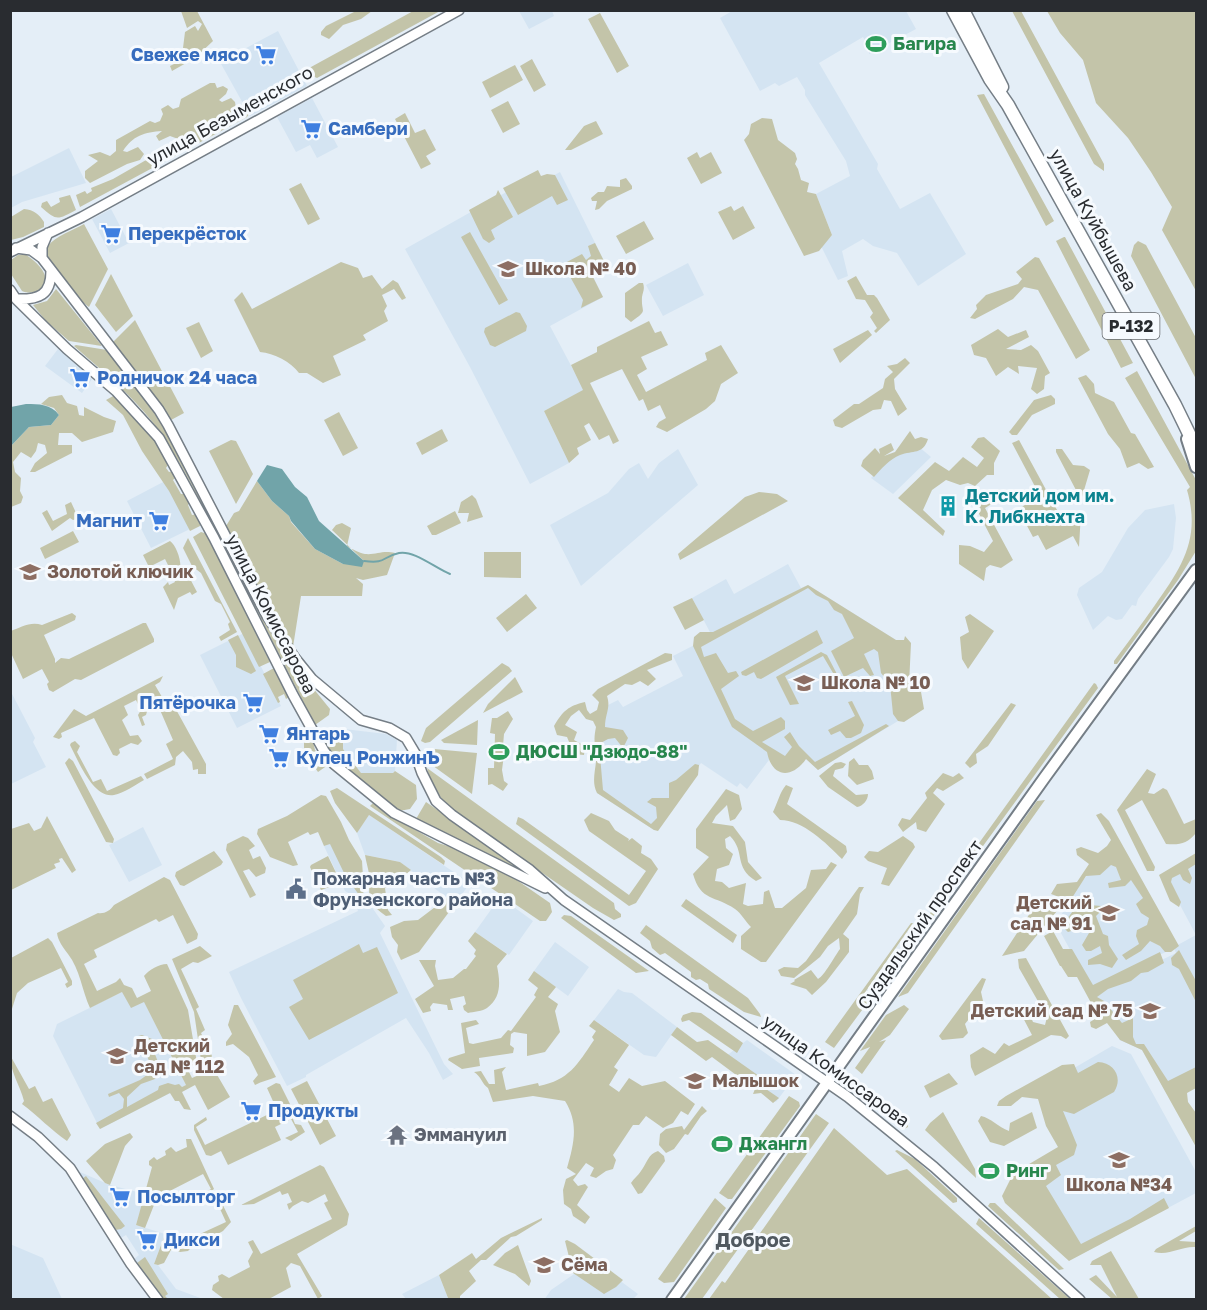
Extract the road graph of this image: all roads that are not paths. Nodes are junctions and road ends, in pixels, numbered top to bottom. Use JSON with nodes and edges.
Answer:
{"nodes":[{"id":1,"x":459,"y":10,"type":"edge"},
{"id":2,"x":953,"y":10,"type":"edge"},
{"id":3,"x":963,"y":10,"type":"edge"},
{"id":4,"x":1008,"y":105,"type":"junction"},
{"id":5,"x":48,"y":233,"type":"junction"},
{"id":6,"x":13,"y":250,"type":"edge"},
{"id":7,"x":42,"y":258,"type":"junction"},
{"id":8,"x":51,"y":271,"type":"junction"},
{"id":9,"x":10,"y":290,"type":"edge"},
{"id":10,"x":16,"y":299,"type":"junction"},
{"id":11,"x":1175,"y":405,"type":"junction"},
{"id":12,"x":1197,"y":434,"type":"edge"},
{"id":13,"x":1197,"y":448,"type":"edge"},
{"id":14,"x":1197,"y":467,"type":"edge"},
{"id":15,"x":1196,"y":573,"type":"edge"},
{"id":16,"x":553,"y":892,"type":"junction"},
{"id":17,"x":828,"y":1082,"type":"junction"},
{"id":18,"x":10,"y":1116,"type":"edge"},
{"id":19,"x":158,"y":1299,"type":"edge"},
{"id":20,"x":672,"y":1299,"type":"edge"},
{"id":21,"x":1080,"y":1299,"type":"edge"}],
"edges":[{"from":1,"to":5,"type":"main road","name":"улица Безыменского"},
{"from":2,"to":4,"type":"highway","name":"улица Куйбышева","number":"Р-132"},
{"from":3,"to":4,"type":"highway","name":"улица Куйбышева","number":"Р-132"},
{"from":4,"to":11,"type":"highway","name":"улица Куйбышева","number":"Р-132"},
{"from":5,"to":6,"type":"main road","name":"улица Безыменского"},
{"from":5,"to":7,"type":"main road"},
{"from":6,"to":7,"type":"main road"},
{"from":7,"to":8,"type":"main road","name":"улица Комиссарова"},
{"from":8,"to":10,"type":"main road"},
{"from":8,"to":16,"type":"main road","name":"улица Комиссарова"},
{"from":9,"to":10,"type":"main road","name":"улица Комиссарова"},
{"from":10,"to":16,"type":"main road","name":"улица Комиссарова"},
{"from":11,"to":12,"type":"highway","number":"Р-132"},
{"from":11,"to":13,"type":"highway","name":"улица Куйбышева","number":"Р-132"},
{"from":11,"to":14,"type":"main road"},
{"from":15,"to":17,"type":"main road","name":"Суздальский проспект"},
{"from":16,"to":17,"type":"main road","name":"улица Комиссарова"},
{"from":17,"to":20,"type":"main road","name":"Суздальский проспект"},
{"from":17,"to":21,"type":"main road","name":"улица Комиссарова"},
{"from":18,"to":19,"type":"main road"}]}
